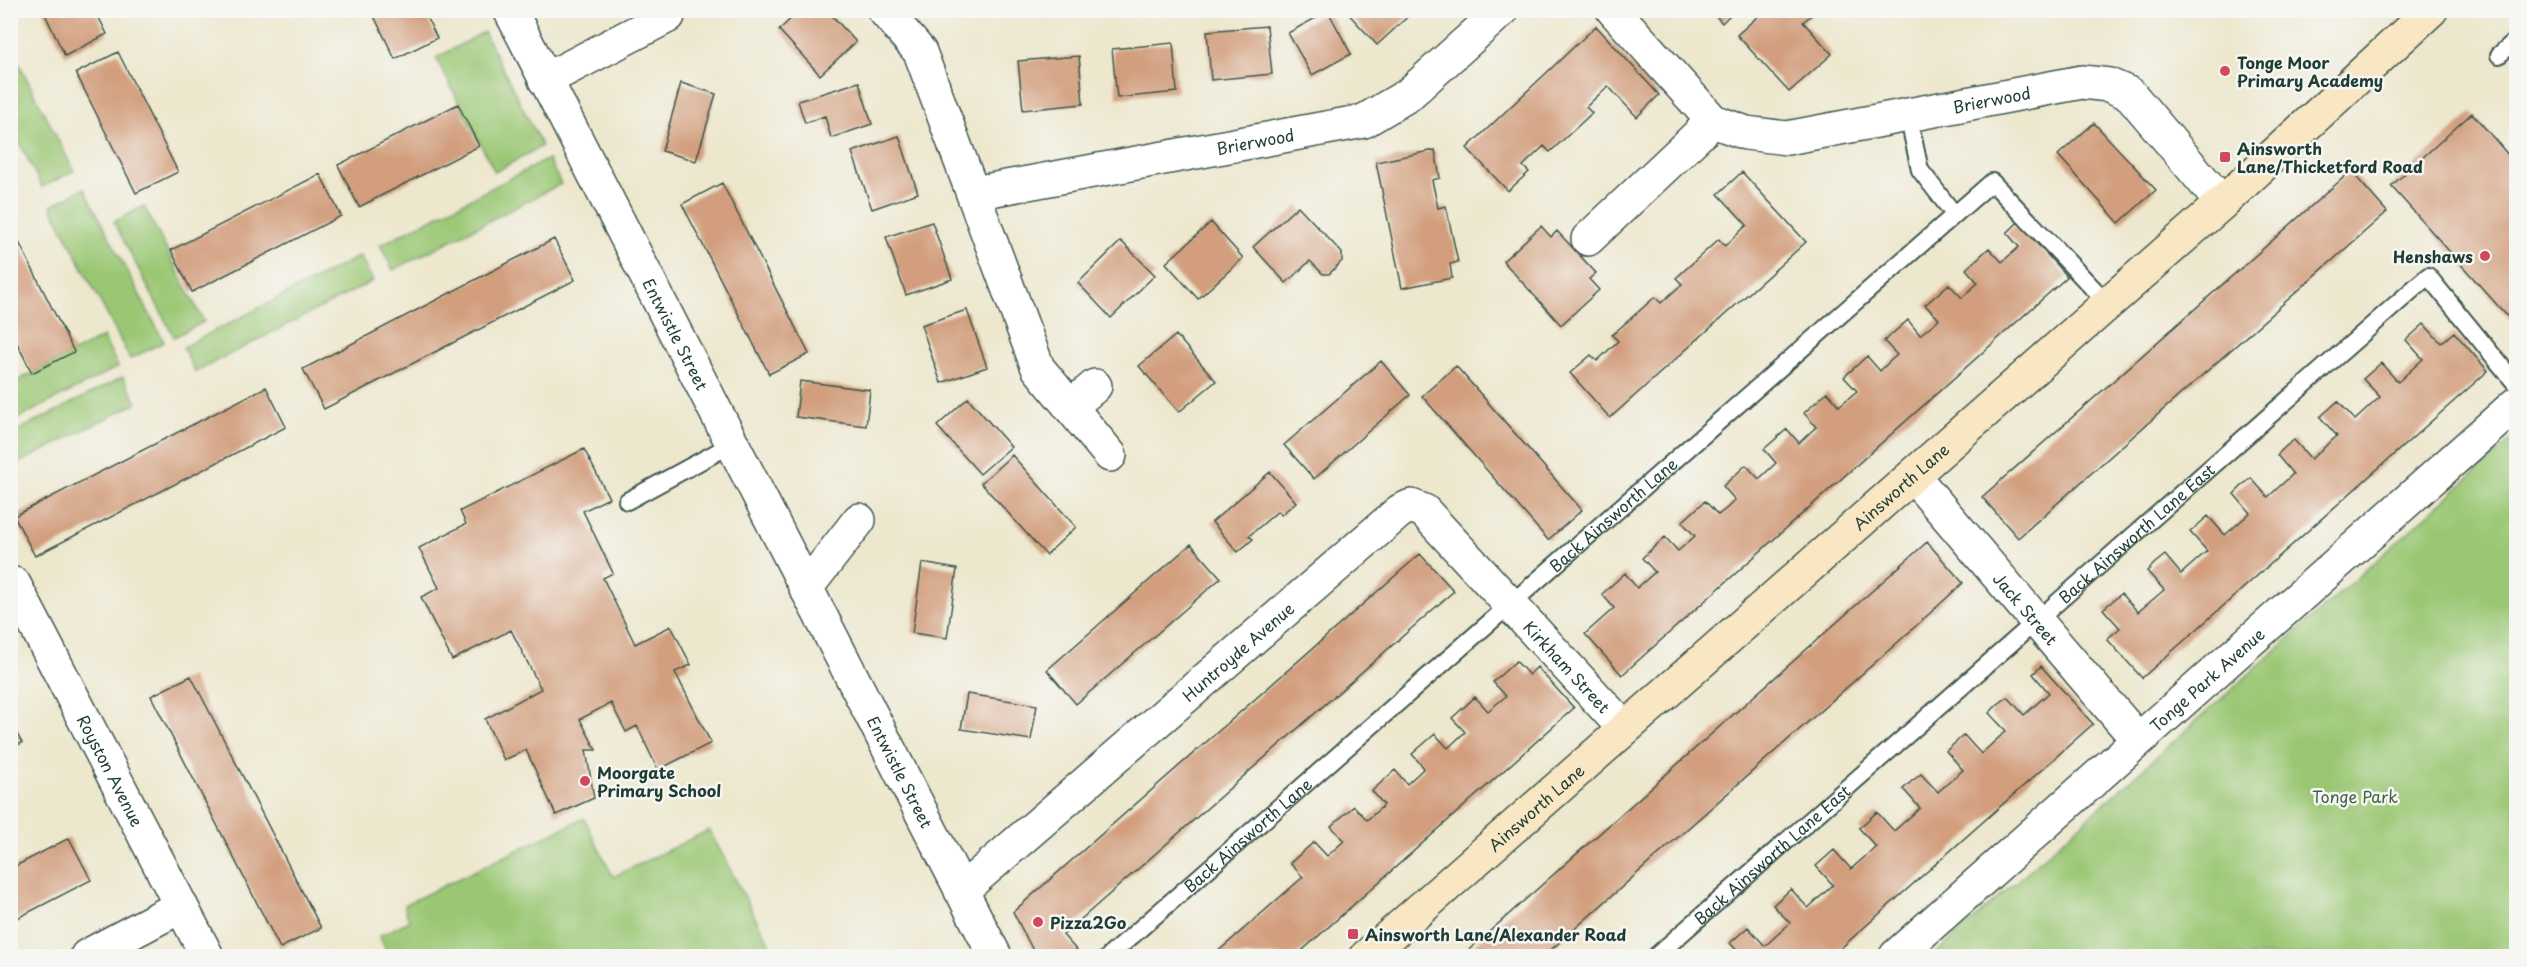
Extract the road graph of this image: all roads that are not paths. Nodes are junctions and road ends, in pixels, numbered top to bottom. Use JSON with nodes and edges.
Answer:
{"nodes":[{"id":1,"x":510,"y":10,"type":"edge"},
{"id":2,"x":884,"y":10,"type":"edge"},
{"id":3,"x":1502,"y":10,"type":"edge"},
{"id":4,"x":1613,"y":10,"type":"edge"},
{"id":5,"x":2431,"y":10,"type":"edge"},
{"id":6,"x":668,"y":16,"type":"dead end"},
{"id":7,"x":2517,"y":40,"type":"edge"},
{"id":8,"x":2499,"y":55,"type":"dead end"},
{"id":9,"x":545,"y":80,"type":"junction"},
{"id":10,"x":1908,"y":115,"type":"junction"},
{"id":11,"x":1713,"y":121,"type":"junction"},
{"id":12,"x":974,"y":193,"type":"junction"},
{"id":13,"x":2222,"y":203,"type":"junction"},
{"id":14,"x":1954,"y":214,"type":"junction"},
{"id":15,"x":1588,"y":238,"type":"dead end"},
{"id":16,"x":2107,"y":303,"type":"junction"},
{"id":17,"x":2517,"y":384,"type":"edge"},
{"id":18,"x":1095,"y":386,"type":"dead end"},
{"id":19,"x":2517,"y":404,"type":"edge"},
{"id":20,"x":1070,"y":407,"type":"junction"},
{"id":21,"x":732,"y":444,"type":"junction"},
{"id":22,"x":1110,"y":455,"type":"dead end"},
{"id":23,"x":1913,"y":476,"type":"junction"},
{"id":24,"x":627,"y":501,"type":"dead end"},
{"id":25,"x":858,"y":520,"type":"dead end"},
{"id":26,"x":14,"y":584,"type":"dead end"},
{"id":27,"x":806,"y":588,"type":"junction"},
{"id":28,"x":1510,"y":604,"type":"junction"},
{"id":29,"x":2036,"y":620,"type":"junction"},
{"id":30,"x":1624,"y":728,"type":"junction"},
{"id":31,"x":2138,"y":740,"type":"junction"},
{"id":32,"x":961,"y":891,"type":"junction"},
{"id":33,"x":181,"y":906,"type":"junction"},
{"id":34,"x":87,"y":957,"type":"edge"},
{"id":35,"x":207,"y":957,"type":"edge"},
{"id":36,"x":995,"y":957,"type":"edge"},
{"id":37,"x":1109,"y":957,"type":"edge"},
{"id":38,"x":1367,"y":957,"type":"edge"},
{"id":39,"x":1656,"y":957,"type":"edge"},
{"id":40,"x":1896,"y":957,"type":"edge"}],
"edges":[{"from":1,"to":9,"type":"street","name":"Entwistle Street"},
{"from":2,"to":12,"type":"street"},
{"from":3,"to":12,"type":"street","name":"Brierwood"},
{"from":4,"to":11,"type":"street","name":"Brierwood"},
{"from":5,"to":13,"type":"main road","name":"Ainsworth Lane"},
{"from":6,"to":9,"type":"street"},
{"from":7,"to":8,"type":"lane"},
{"from":9,"to":21,"type":"street","name":"Entwistle Street"},
{"from":10,"to":11,"type":"street","name":"Brierwood"},
{"from":10,"to":13,"type":"street","name":"Brierwood"},
{"from":10,"to":14,"type":"lane"},
{"from":11,"to":15,"type":"street"},
{"from":12,"to":20,"type":"street"},
{"from":13,"to":16,"type":"main road","name":"Ainsworth Lane"},
{"from":14,"to":16,"type":"lane","name":"Back Ainsworth Lane"},
{"from":14,"to":28,"type":"lane","name":"Back Ainsworth Lane"},
{"from":16,"to":23,"type":"main road","name":"Ainsworth Lane"},
{"from":17,"to":29,"type":"lane","name":"Back Ainsworth Lane East"},
{"from":18,"to":20,"type":"street"},
{"from":19,"to":31,"type":"street","name":"Tonge Park Avenue"},
{"from":20,"to":22,"type":"street"},
{"from":21,"to":24,"type":"lane"},
{"from":21,"to":27,"type":"street","name":"Entwistle Street"},
{"from":23,"to":29,"type":"street","name":"Jack Street"},
{"from":23,"to":30,"type":"main road","name":"Ainsworth Lane"},
{"from":25,"to":27,"type":"street"},
{"from":26,"to":33,"type":"street","name":"Royston Avenue"},
{"from":27,"to":32,"type":"street","name":"Entwistle Street"},
{"from":28,"to":30,"type":"street","name":"Kirkham Street"},
{"from":28,"to":32,"type":"street","name":"Huntroyde Avenue"},
{"from":28,"to":37,"type":"lane","name":"Back Ainsworth Lane"},
{"from":29,"to":31,"type":"street","name":"Jack Street"},
{"from":29,"to":39,"type":"lane","name":"Back Ainsworth Lane East"},
{"from":30,"to":38,"type":"main road","name":"Ainsworth Lane"},
{"from":31,"to":40,"type":"street","name":"Tonge Park Avenue"},
{"from":32,"to":36,"type":"street","name":"Entwistle Street"},
{"from":33,"to":34,"type":"street"},
{"from":33,"to":35,"type":"street","name":"Royston Avenue"}]}
